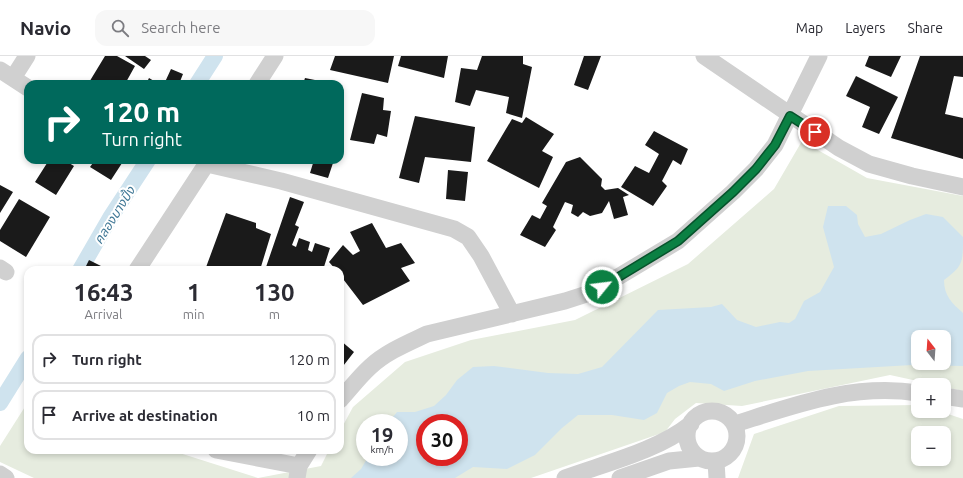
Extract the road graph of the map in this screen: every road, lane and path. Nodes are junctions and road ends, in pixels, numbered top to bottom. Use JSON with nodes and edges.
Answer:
{"nodes":[{"id":1,"x":27,"y":56,"type":"edge"},
{"id":2,"x":275,"y":56,"type":"edge"},
{"id":3,"x":704,"y":56,"type":"edge"},
{"id":4,"x":819,"y":56,"type":"edge"},
{"id":5,"x":7,"y":74,"type":"edge"},
{"id":6,"x":260,"y":80,"type":"edge"},
{"id":7,"x":24,"y":85,"type":"edge"},
{"id":8,"x":790,"y":116,"type":"junction"},
{"id":9,"x":207,"y":164,"type":"edge"},
{"id":10,"x":216,"y":164,"type":"edge"},
{"id":11,"x":963,"y":187,"type":"edge"},
{"id":12,"x":140,"y":266,"type":"edge"},
{"id":13,"x":512,"y":314,"type":"junction"},
{"id":14,"x":911,"y":393,"type":"edge"},
{"id":15,"x":344,"y":396,"type":"edge"},
{"id":16,"x":951,"y":397,"type":"edge"},
{"id":17,"x":963,"y":400,"type":"edge"},
{"id":18,"x":690,"y":424,"type":"junction"},
{"id":19,"x":735,"y":424,"type":"junction"},
{"id":20,"x":231,"y":454,"type":"edge"},
{"id":21,"x":307,"y":454,"type":"edge"},
{"id":22,"x":699,"y":458,"type":"junction"},
{"id":23,"x":716,"y":461,"type":"junction"},
{"id":24,"x":298,"y":472,"type":"edge"},
{"id":25,"x":0,"y":474,"type":"edge"},
{"id":26,"x":6,"y":478,"type":"edge"},
{"id":27,"x":565,"y":478,"type":"edge"},
{"id":28,"x":620,"y":478,"type":"edge"},
{"id":29,"x":717,"y":478,"type":"edge"}],
"edges":[{"from":1,"to":5,"type":"street"},
{"from":2,"to":6,"type":"street"},
{"from":3,"to":8,"type":"street"},
{"from":4,"to":8,"type":"street"},
{"from":5,"to":7,"type":"street"},
{"from":8,"to":11,"type":"street"},
{"from":8,"to":13,"type":"street"},
{"from":9,"to":12,"type":"street"},
{"from":10,"to":13,"type":"street"},
{"from":13,"to":15,"type":"street"},
{"from":14,"to":19,"type":"street"},
{"from":16,"to":17,"type":"street"},
{"from":18,"to":19,"type":"street"},
{"from":18,"to":22,"type":"street"},
{"from":18,"to":27,"type":"street"},
{"from":19,"to":23,"type":"street"},
{"from":20,"to":24,"type":"street"},
{"from":21,"to":24,"type":"street"},
{"from":22,"to":23,"type":"street"},
{"from":22,"to":28,"type":"street"},
{"from":23,"to":29,"type":"street"},
{"from":25,"to":26,"type":"street"}]}
